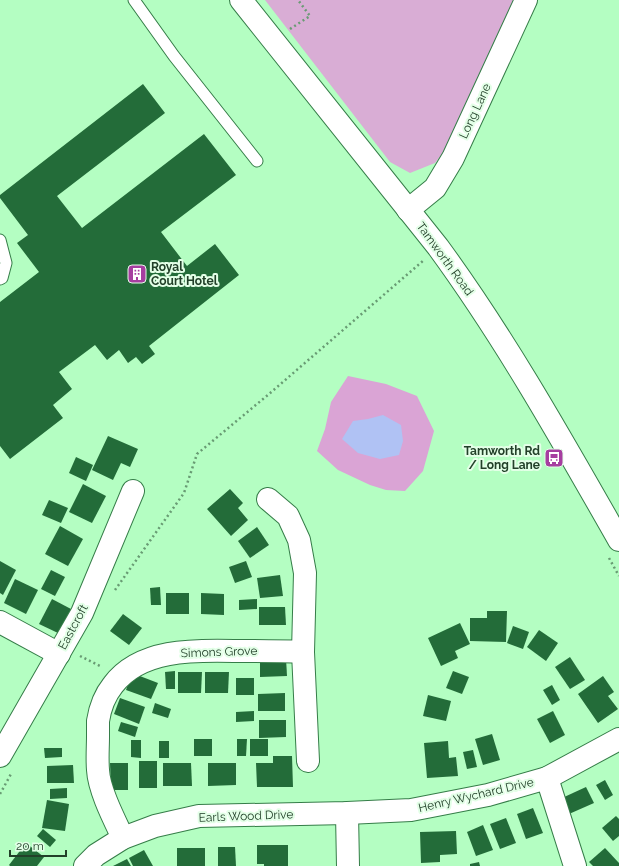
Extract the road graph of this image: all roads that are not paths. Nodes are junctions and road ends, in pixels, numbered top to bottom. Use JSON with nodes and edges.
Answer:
{"nodes":[{"id":1,"x":134,"y":0,"type":"edge"},
{"id":2,"x":241,"y":0,"type":"edge"},
{"id":3,"x":526,"y":0,"type":"edge"},
{"id":4,"x":257,"y":161,"type":"dead end"},
{"id":5,"x":408,"y":210,"type":"junction"},
{"id":6,"x":0,"y":240,"type":"edge"},
{"id":7,"x":0,"y":279,"type":"edge"},
{"id":8,"x":132,"y":491,"type":"dead end"},
{"id":9,"x":268,"y":499,"type":"dead end"},
{"id":10,"x":619,"y":540,"type":"edge"},
{"id":11,"x":0,"y":622,"type":"edge"},
{"id":12,"x":303,"y":652,"type":"junction"},
{"id":13,"x":67,"y":654,"type":"junction"},
{"id":14,"x":619,"y":739,"type":"edge"},
{"id":15,"x":308,"y":761,"type":"dead end"},
{"id":16,"x":7,"y":762,"type":"edge"},
{"id":17,"x":547,"y":778,"type":"junction"},
{"id":18,"x":347,"y":813,"type":"junction"},
{"id":19,"x":123,"y":838,"type":"junction"},
{"id":20,"x":85,"y":866,"type":"edge"},
{"id":21,"x":348,"y":866,"type":"edge"},
{"id":22,"x":575,"y":866,"type":"edge"}],
"edges":[{"from":1,"to":4,"type":"lane"},
{"from":2,"to":5,"type":"street","name":"Tamworth Road"},
{"from":3,"to":5,"type":"street","name":"Long Lane"},
{"from":5,"to":10,"type":"street","name":"Tamworth Road"},
{"from":6,"to":7,"type":"lane"},
{"from":8,"to":13,"type":"street","name":"Eastcroft"},
{"from":9,"to":12,"type":"street"},
{"from":11,"to":13,"type":"street"},
{"from":12,"to":15,"type":"street"},
{"from":12,"to":19,"type":"street","name":"Simons Grove"},
{"from":13,"to":16,"type":"street","name":"Eastcroft"},
{"from":14,"to":17,"type":"street","name":"Henry Wychard Drive"},
{"from":17,"to":18,"type":"street","name":"Henry Wychard Drive"},
{"from":17,"to":22,"type":"street"},
{"from":18,"to":19,"type":"street","name":"Earls Wood Drive"},
{"from":18,"to":21,"type":"street"},
{"from":19,"to":20,"type":"street","name":"Earls Wood Drive"}]}
